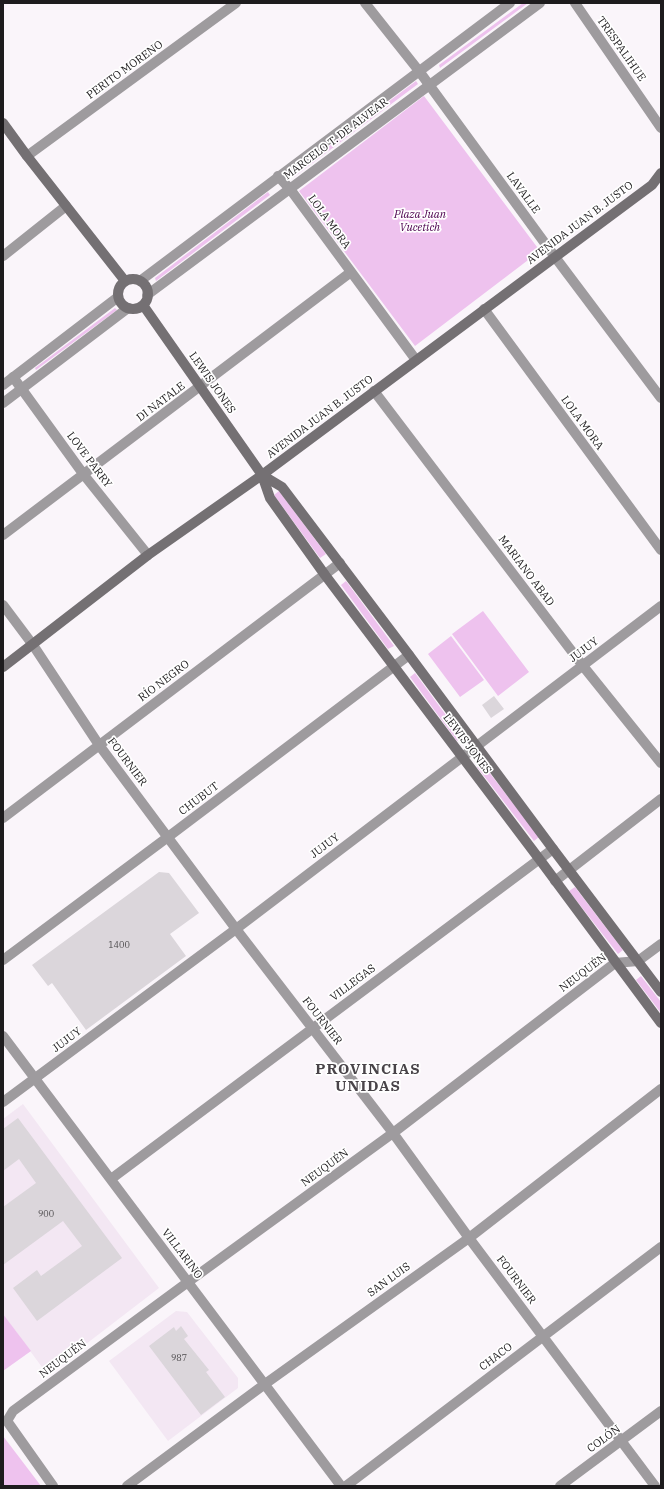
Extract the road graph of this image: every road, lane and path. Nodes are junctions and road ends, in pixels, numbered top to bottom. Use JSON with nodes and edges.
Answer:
{"nodes":[{"id":1,"x":236,"y":3,"type":"edge"},
{"id":2,"x":366,"y":3,"type":"edge"},
{"id":3,"x":510,"y":3,"type":"edge"},
{"id":4,"x":540,"y":3,"type":"edge"},
{"id":5,"x":575,"y":3,"type":"edge"},
{"id":6,"x":419,"y":71,"type":"junction"},
{"id":7,"x":429,"y":85,"type":"junction"},
{"id":8,"x":3,"y":123,"type":"edge"},
{"id":9,"x":661,"y":128,"type":"edge"},
{"id":10,"x":27,"y":156,"type":"junction"},
{"id":11,"x":661,"y":173,"type":"edge"},
{"id":12,"x":278,"y":176,"type":"junction"},
{"id":13,"x":656,"y":184,"type":"edge"},
{"id":14,"x":290,"y":189,"type":"junction"},
{"id":15,"x":66,"y":206,"type":"junction"},
{"id":16,"x":3,"y":256,"type":"edge"},
{"id":17,"x":555,"y":257,"type":"junction"},
{"id":18,"x":351,"y":272,"type":"junction"},
{"id":19,"x":125,"y":281,"type":"junction"},
{"id":20,"x":140,"y":281,"type":"junction"},
{"id":21,"x":147,"y":295,"type":"junction"},
{"id":22,"x":118,"y":297,"type":"junction"},
{"id":23,"x":142,"y":305,"type":"junction"},
{"id":24,"x":128,"y":308,"type":"junction"},
{"id":25,"x":484,"y":309,"type":"junction"},
{"id":26,"x":416,"y":360,"type":"junction"},
{"id":27,"x":14,"y":377,"type":"junction"},
{"id":28,"x":3,"y":385,"type":"edge"},
{"id":29,"x":200,"y":387,"type":"junction"},
{"id":30,"x":22,"y":388,"type":"junction"},
{"id":31,"x":374,"y":391,"type":"junction"},
{"id":32,"x":661,"y":398,"type":"edge"},
{"id":33,"x":3,"y":403,"type":"edge"},
{"id":34,"x":84,"y":474,"type":"junction"},
{"id":35,"x":262,"y":475,"type":"junction"},
{"id":36,"x":3,"y":535,"type":"edge"},
{"id":37,"x":661,"y":550,"type":"edge"},
{"id":38,"x":148,"y":555,"type":"junction"},
{"id":39,"x":340,"y":563,"type":"junction"},
{"id":40,"x":325,"y":575,"type":"junction"},
{"id":41,"x":3,"y":605,"type":"edge"},
{"id":42,"x":661,"y":606,"type":"edge"},
{"id":43,"x":33,"y":645,"type":"junction"},
{"id":44,"x":409,"y":655,"type":"junction"},
{"id":45,"x":394,"y":666,"type":"junction"},
{"id":46,"x":583,"y":666,"type":"junction"},
{"id":47,"x":3,"y":667,"type":"edge"},
{"id":48,"x":99,"y":745,"type":"junction"},
{"id":49,"x":476,"y":746,"type":"junction"},
{"id":50,"x":462,"y":757,"type":"junction"},
{"id":51,"x":661,"y":763,"type":"edge"},
{"id":52,"x":661,"y":799,"type":"edge"},
{"id":53,"x":3,"y":818,"type":"edge"},
{"id":54,"x":168,"y":837,"type":"junction"},
{"id":55,"x":552,"y":850,"type":"junction"},
{"id":56,"x":540,"y":860,"type":"junction"},
{"id":57,"x":568,"y":870,"type":"junction"},
{"id":58,"x":555,"y":880,"type":"junction"},
{"id":59,"x":236,"y":929,"type":"junction"},
{"id":60,"x":661,"y":944,"type":"edge"},
{"id":61,"x":3,"y":960,"type":"edge"},
{"id":62,"x":638,"y":961,"type":"junction"},
{"id":63,"x":615,"y":963,"type":"junction"},
{"id":64,"x":661,"y":992,"type":"edge"},
{"id":65,"x":661,"y":1023,"type":"edge"},
{"id":66,"x":312,"y":1028,"type":"junction"},
{"id":67,"x":3,"y":1036,"type":"edge"},
{"id":68,"x":36,"y":1078,"type":"junction"},
{"id":69,"x":661,"y":1089,"type":"edge"},
{"id":70,"x":3,"y":1102,"type":"edge"},
{"id":71,"x":394,"y":1133,"type":"junction"},
{"id":72,"x":111,"y":1179,"type":"junction"},
{"id":73,"x":469,"y":1238,"type":"junction"},
{"id":74,"x":661,"y":1247,"type":"edge"},
{"id":75,"x":188,"y":1282,"type":"junction"},
{"id":76,"x":543,"y":1335,"type":"junction"},
{"id":77,"x":264,"y":1384,"type":"junction"},
{"id":78,"x":661,"y":1411,"type":"edge"},
{"id":79,"x":622,"y":1442,"type":"junction"},
{"id":80,"x":53,"y":1486,"type":"edge"},
{"id":81,"x":127,"y":1486,"type":"edge"},
{"id":82,"x":341,"y":1486,"type":"edge"},
{"id":83,"x":346,"y":1486,"type":"edge"},
{"id":84,"x":560,"y":1486,"type":"edge"},
{"id":85,"x":655,"y":1486,"type":"edge"}],
"edges":[{"from":1,"to":10,"type":"street","name":"PERITO MORENO"},
{"from":2,"to":6,"type":"street","name":"LAVALLE"},
{"from":3,"to":6,"type":"street","name":"MARCELO T. DE ALVEAR"},
{"from":4,"to":7,"type":"street","name":"MARCELO T. DE ALVEAR"},
{"from":5,"to":9,"type":"street","name":"TRESPALIHUE"},
{"from":6,"to":7,"type":"street","name":"LAVALLE"},
{"from":6,"to":12,"type":"street","name":"MARCELO T. DE ALVEAR"},
{"from":7,"to":14,"type":"street","name":"MARCELO T. DE ALVEAR"},
{"from":7,"to":17,"type":"street","name":"LAVALLE"},
{"from":8,"to":10,"type":"main road"},
{"from":10,"to":15,"type":"main road"},
{"from":11,"to":13,"type":"main road","name":"AVENIDA JUAN B. JUSTO"},
{"from":12,"to":14,"type":"street","name":"LOLA MORA"},
{"from":12,"to":20,"type":"street","name":"MARCELO T. DE ALVEAR"},
{"from":13,"to":17,"type":"main road","name":"AVENIDA JUAN B. JUSTO"},
{"from":14,"to":18,"type":"street","name":"LOLA MORA"},
{"from":14,"to":21,"type":"street","name":"MARCELO T. DE ALVEAR"},
{"from":15,"to":16,"type":"street"},
{"from":15,"to":19,"type":"main road"},
{"from":17,"to":25,"type":"main road","name":"AVENIDA JUAN B. JUSTO"},
{"from":17,"to":32,"type":"street","name":"LAVALLE"},
{"from":18,"to":26,"type":"street","name":"LOLA MORA"},
{"from":18,"to":29,"type":"street","name":"DI NATALE"},
{"from":19,"to":20,"type":"main road"},
{"from":19,"to":22,"type":"main road"},
{"from":20,"to":21,"type":"main road"},
{"from":21,"to":23,"type":"main road"},
{"from":22,"to":24,"type":"main road"},
{"from":22,"to":27,"type":"street"},
{"from":23,"to":24,"type":"main road"},
{"from":23,"to":29,"type":"main road","name":"LEWIS JONES"},
{"from":24,"to":30,"type":"street"},
{"from":25,"to":26,"type":"main road","name":"AVENIDA JUAN B. JUSTO"},
{"from":25,"to":37,"type":"street","name":"LOLA MORA"},
{"from":26,"to":31,"type":"main road","name":"AVENIDA JUAN B. JUSTO"},
{"from":27,"to":28,"type":"street"},
{"from":27,"to":30,"type":"street","name":"LOVE PARRY"},
{"from":29,"to":34,"type":"street","name":"DI NATALE"},
{"from":29,"to":35,"type":"main road","name":"LEWIS JONES"},
{"from":30,"to":33,"type":"street"},
{"from":30,"to":34,"type":"street","name":"LOVE PARRY"},
{"from":31,"to":35,"type":"main road","name":"AVENIDA JUAN B. JUSTO"},
{"from":31,"to":46,"type":"street","name":"MARIANO ABAD"},
{"from":34,"to":36,"type":"street","name":"DI NATALE"},
{"from":34,"to":38,"type":"street","name":"LOVE PARRY"},
{"from":35,"to":38,"type":"main road","name":"AVENIDA JUAN B. JUSTO"},
{"from":35,"to":39,"type":"main road","name":"LEWIS JONES"},
{"from":35,"to":40,"type":"main road","name":"LEWIS JONES"},
{"from":38,"to":43,"type":"main road","name":"AVENIDA JUAN B. JUSTO"},
{"from":39,"to":40,"type":"street","name":"RÍO NEGRO"},
{"from":39,"to":44,"type":"main road","name":"LEWIS JONES"},
{"from":40,"to":45,"type":"main road","name":"LEWIS JONES"},
{"from":40,"to":48,"type":"street","name":"RÍO NEGRO"},
{"from":41,"to":43,"type":"street","name":"FOURNIER"},
{"from":42,"to":46,"type":"street","name":"JUJUY"},
{"from":43,"to":47,"type":"main road","name":"AVENIDA JUAN B. JUSTO"},
{"from":43,"to":48,"type":"street","name":"FOURNIER"},
{"from":44,"to":45,"type":"street","name":"CHUBUT"},
{"from":44,"to":49,"type":"main road","name":"LEWIS JONES"},
{"from":45,"to":50,"type":"main road","name":"LEWIS JONES"},
{"from":45,"to":54,"type":"street","name":"CHUBUT"},
{"from":46,"to":49,"type":"street","name":"JUJUY"},
{"from":46,"to":51,"type":"street","name":"MARIANO ABAD"},
{"from":48,"to":53,"type":"street","name":"RÍO NEGRO"},
{"from":48,"to":54,"type":"street","name":"FOURNIER"},
{"from":49,"to":50,"type":"street","name":"JUJUY"},
{"from":49,"to":55,"type":"main road","name":"LEWIS JONES"},
{"from":50,"to":56,"type":"main road","name":"LEWIS JONES"},
{"from":50,"to":59,"type":"street","name":"JUJUY"},
{"from":52,"to":57,"type":"street"},
{"from":54,"to":59,"type":"street","name":"FOURNIER"},
{"from":54,"to":61,"type":"street","name":"CHUBUT"},
{"from":55,"to":56,"type":"street","name":"VILLEGAS"},
{"from":55,"to":57,"type":"main road","name":"LEWIS JONES"},
{"from":56,"to":58,"type":"main road","name":"LEWIS JONES"},
{"from":56,"to":66,"type":"street","name":"VILLEGAS"},
{"from":57,"to":58,"type":"street"},
{"from":57,"to":62,"type":"main road","name":"LEWIS JONES"},
{"from":58,"to":63,"type":"main road","name":"LEWIS JONES"},
{"from":59,"to":66,"type":"street","name":"FOURNIER"},
{"from":59,"to":68,"type":"street","name":"JUJUY"},
{"from":60,"to":62,"type":"street"},
{"from":62,"to":63,"type":"street","name":"NEUQUÉN"},
{"from":62,"to":64,"type":"main road","name":"LEWIS JONES"},
{"from":63,"to":65,"type":"main road","name":"LEWIS JONES"},
{"from":63,"to":71,"type":"street","name":"NEUQUÉN"},
{"from":66,"to":71,"type":"street","name":"FOURNIER"},
{"from":66,"to":72,"type":"street","name":"VILLEGAS"},
{"from":67,"to":68,"type":"street","name":"VILLARINO"},
{"from":68,"to":70,"type":"street","name":"JUJUY"},
{"from":68,"to":72,"type":"street","name":"VILLARINO"},
{"from":69,"to":73,"type":"street","name":"SAN LUIS"},
{"from":71,"to":73,"type":"street","name":"FOURNIER"},
{"from":71,"to":75,"type":"street","name":"NEUQUÉN"},
{"from":72,"to":75,"type":"street","name":"VILLARINO"},
{"from":73,"to":76,"type":"street","name":"FOURNIER"},
{"from":73,"to":77,"type":"street","name":"SAN LUIS"},
{"from":74,"to":76,"type":"street","name":"CHACO"},
{"from":75,"to":77,"type":"street","name":"VILLARINO"},
{"from":75,"to":80,"type":"street","name":"NEUQUÉN"},
{"from":76,"to":79,"type":"street","name":"FOURNIER"},
{"from":76,"to":83,"type":"street","name":"CHACO"},
{"from":77,"to":81,"type":"street","name":"SAN LUIS"},
{"from":77,"to":82,"type":"street","name":"VILLARINO"},
{"from":78,"to":79,"type":"street","name":"COLÓN"},
{"from":79,"to":84,"type":"street","name":"COLÓN"},
{"from":79,"to":85,"type":"street","name":"FOURNIER"}]}
